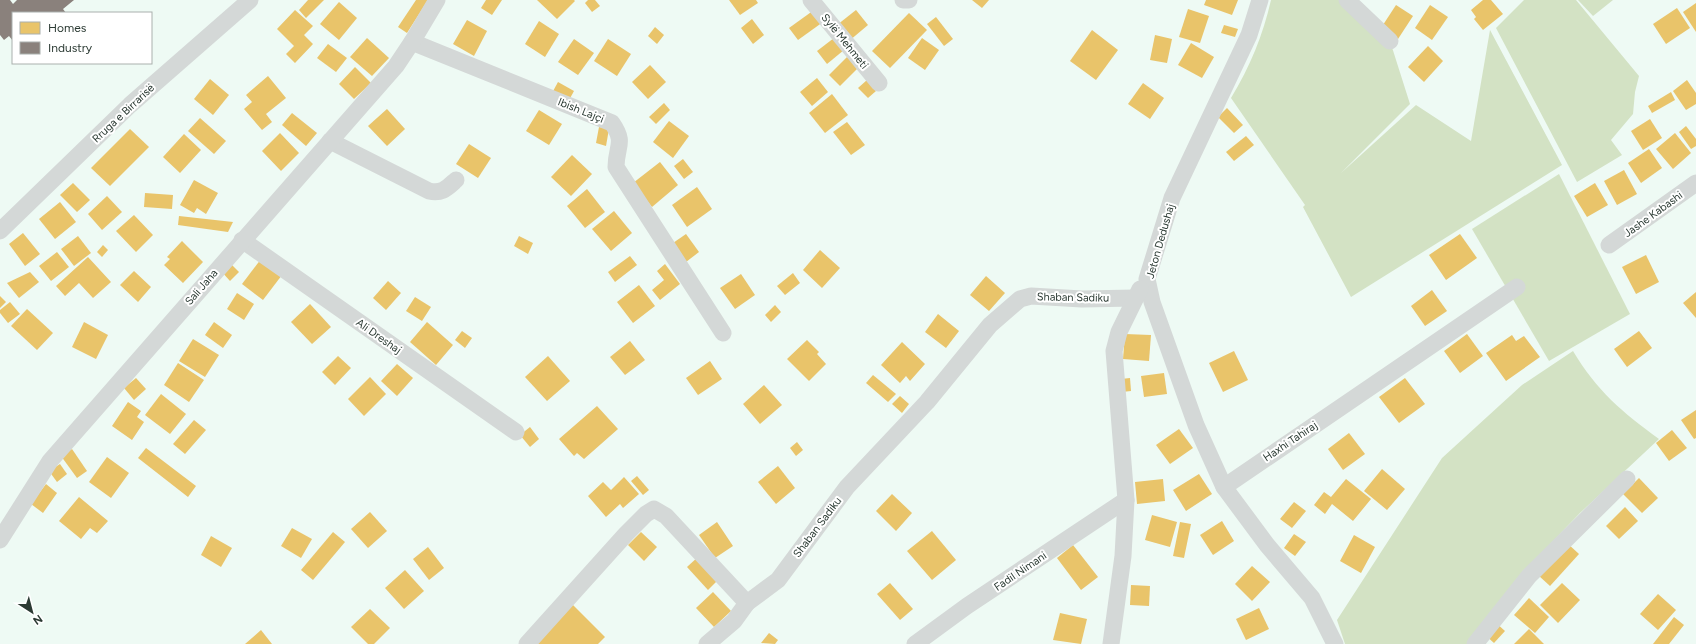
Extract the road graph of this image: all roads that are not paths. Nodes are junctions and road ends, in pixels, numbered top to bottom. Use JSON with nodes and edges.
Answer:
{"nodes":[{"id":1,"x":250,"y":0,"type":"edge"},
{"id":2,"x":436,"y":0,"type":"edge"},
{"id":3,"x":811,"y":0,"type":"edge"},
{"id":4,"x":903,"y":0,"type":"edge"},
{"id":5,"x":909,"y":0,"type":"edge"},
{"id":6,"x":1260,"y":0,"type":"edge"},
{"id":7,"x":1347,"y":0,"type":"edge"},
{"id":8,"x":1390,"y":41,"type":"dead end"},
{"id":9,"x":412,"y":42,"type":"junction"},
{"id":10,"x":879,"y":83,"type":"dead end"},
{"id":11,"x":330,"y":141,"type":"junction"},
{"id":12,"x":456,"y":180,"type":"dead end"},
{"id":13,"x":1696,"y":183,"type":"edge"},
{"id":14,"x":0,"y":231,"type":"edge"},
{"id":15,"x":242,"y":240,"type":"junction"},
{"id":16,"x":1609,"y":245,"type":"dead end"},
{"id":17,"x":1147,"y":279,"type":"junction"},
{"id":18,"x":1517,"y":287,"type":"dead end"},
{"id":19,"x":1135,"y":298,"type":"junction"},
{"id":20,"x":723,"y":333,"type":"dead end"},
{"id":21,"x":516,"y":432,"type":"dead end"},
{"id":22,"x":1628,"y":479,"type":"dead end"},
{"id":23,"x":1224,"y":486,"type":"junction"},
{"id":24,"x":1126,"y":500,"type":"junction"},
{"id":25,"x":0,"y":540,"type":"edge"},
{"id":26,"x":747,"y":603,"type":"junction"},
{"id":27,"x":527,"y":644,"type":"edge"},
{"id":28,"x":707,"y":644,"type":"edge"},
{"id":29,"x":915,"y":644,"type":"edge"},
{"id":30,"x":1111,"y":644,"type":"edge"},
{"id":31,"x":1336,"y":644,"type":"edge"},
{"id":32,"x":1475,"y":644,"type":"edge"}],
"edges":[{"from":1,"to":14,"type":"street","name":"Rruga e Birrarisë"},
{"from":2,"to":9,"type":"street","name":"Sali Jaha"},
{"from":3,"to":10,"type":"street","name":"Sylë Mehmeti"},
{"from":4,"to":5,"type":"street"},
{"from":6,"to":17,"type":"street","name":"Jeton Dedushaj"},
{"from":7,"to":8,"type":"street"},
{"from":9,"to":11,"type":"street","name":"Sali Jaha"},
{"from":9,"to":20,"type":"street","name":"Ibish Lajçi"},
{"from":11,"to":12,"type":"street"},
{"from":11,"to":15,"type":"street","name":"Sali Jaha"},
{"from":13,"to":16,"type":"street","name":"Jashe Kabashi"},
{"from":15,"to":21,"type":"street","name":"Ali Dreshaj"},
{"from":15,"to":25,"type":"street","name":"Sali Jaha"},
{"from":17,"to":19,"type":"street"},
{"from":17,"to":23,"type":"street","name":"Jeton Dedushaj"},
{"from":18,"to":23,"type":"street","name":"Haxhi Tahiraj"},
{"from":19,"to":24,"type":"street"},
{"from":19,"to":26,"type":"street","name":"Shaban Sadiku"},
{"from":22,"to":32,"type":"street"},
{"from":23,"to":31,"type":"street"},
{"from":24,"to":29,"type":"street","name":"Fadil Nimani"},
{"from":24,"to":30,"type":"street"},
{"from":26,"to":27,"type":"street"},
{"from":26,"to":28,"type":"street","name":"Shaban Sadiku"}]}
